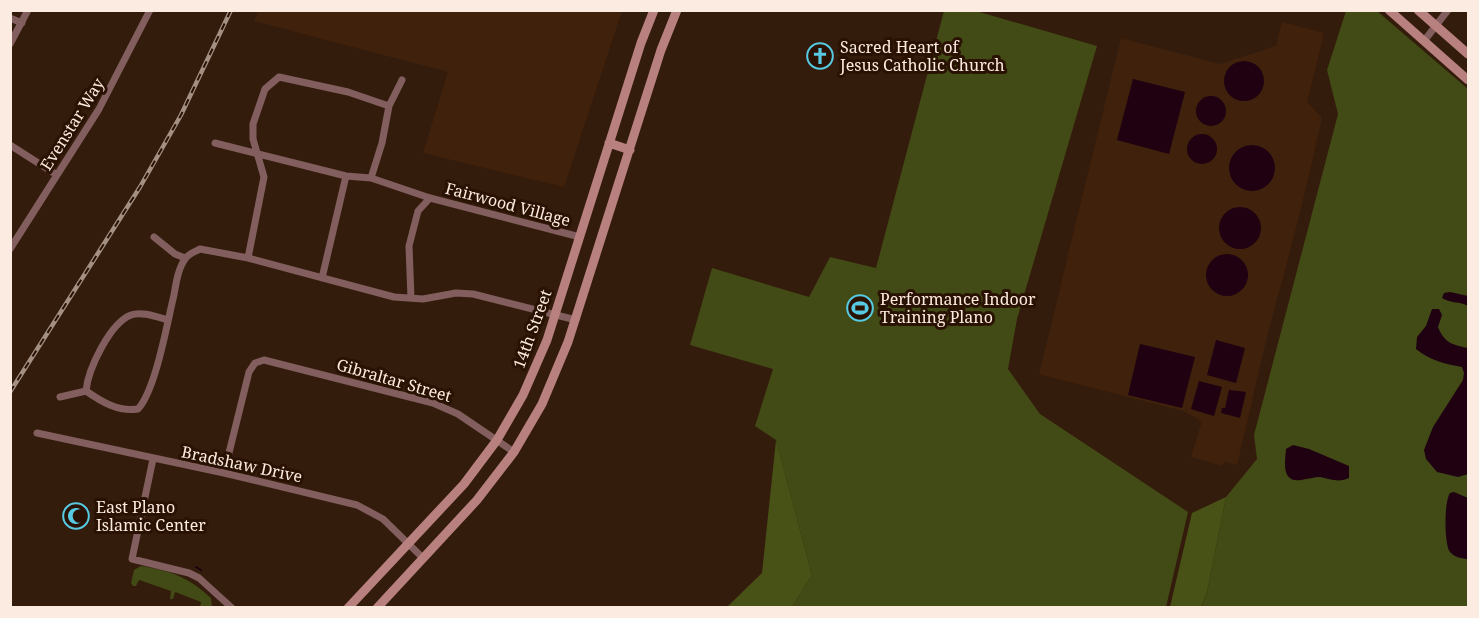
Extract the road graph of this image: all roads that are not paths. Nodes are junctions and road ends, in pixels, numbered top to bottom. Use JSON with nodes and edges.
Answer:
{"nodes":[{"id":1,"x":28,"y":10,"type":"edge"},
{"id":2,"x":150,"y":10,"type":"edge"},
{"id":3,"x":654,"y":10,"type":"edge"},
{"id":4,"x":677,"y":10,"type":"edge"},
{"id":5,"x":1389,"y":10,"type":"edge"},
{"id":6,"x":1418,"y":10,"type":"edge"},
{"id":7,"x":1448,"y":10,"type":"edge"},
{"id":8,"x":10,"y":18,"type":"edge"},
{"id":9,"x":22,"y":23,"type":"junction"},
{"id":10,"x":1436,"y":26,"type":"junction"},
{"id":11,"x":1424,"y":41,"type":"junction"},
{"id":12,"x":642,"y":43,"type":"junction"},
{"id":13,"x":10,"y":44,"type":"edge"},
{"id":14,"x":662,"y":50,"type":"junction"},
{"id":15,"x":1468,"y":54,"type":"edge"},
{"id":16,"x":402,"y":80,"type":"dead end"},
{"id":17,"x":1468,"y":80,"type":"edge"},
{"id":18,"x":389,"y":106,"type":"junction"},
{"id":19,"x":215,"y":143,"type":"dead end"},
{"id":20,"x":609,"y":143,"type":"junction"},
{"id":21,"x":10,"y":145,"type":"edge"},
{"id":22,"x":630,"y":150,"type":"junction"},
{"id":23,"x":257,"y":153,"type":"junction"},
{"id":24,"x":57,"y":175,"type":"junction"},
{"id":25,"x":346,"y":176,"type":"junction"},
{"id":26,"x":370,"y":178,"type":"junction"},
{"id":27,"x":430,"y":198,"type":"junction"},
{"id":28,"x":154,"y":237,"type":"dead end"},
{"id":29,"x":580,"y":237,"type":"junction"},
{"id":30,"x":10,"y":249,"type":"edge"},
{"id":31,"x":185,"y":258,"type":"junction"},
{"id":32,"x":248,"y":258,"type":"junction"},
{"id":33,"x":322,"y":278,"type":"junction"},
{"id":34,"x":411,"y":298,"type":"junction"},
{"id":35,"x":555,"y":314,"type":"junction"},
{"id":36,"x":168,"y":320,"type":"junction"},
{"id":37,"x":576,"y":320,"type":"junction"},
{"id":38,"x":86,"y":391,"type":"junction"},
{"id":39,"x":60,"y":397,"type":"dead end"},
{"id":40,"x":37,"y":434,"type":"dead end"},
{"id":41,"x":497,"y":440,"type":"junction"},
{"id":42,"x":514,"y":452,"type":"junction"},
{"id":43,"x":153,"y":459,"type":"junction"},
{"id":44,"x":224,"y":473,"type":"junction"},
{"id":45,"x":408,"y":544,"type":"junction"},
{"id":46,"x":423,"y":558,"type":"junction"},
{"id":47,"x":232,"y":608,"type":"edge"},
{"id":48,"x":348,"y":608,"type":"edge"},
{"id":49,"x":376,"y":608,"type":"edge"}],
"edges":[{"from":1,"to":9,"type":"street"},
{"from":2,"to":24,"type":"street","name":"Evenstar Way"},
{"from":3,"to":12,"type":"main road","name":"14th Street"},
{"from":4,"to":14,"type":"main road"},
{"from":5,"to":11,"type":"main road"},
{"from":6,"to":10,"type":"main road"},
{"from":7,"to":10,"type":"street"},
{"from":8,"to":9,"type":"street"},
{"from":9,"to":13,"type":"street"},
{"from":10,"to":11,"type":"street"},
{"from":10,"to":15,"type":"main road"},
{"from":11,"to":17,"type":"main road"},
{"from":12,"to":14,"type":"main road"},
{"from":12,"to":20,"type":"main road","name":"14th Street"},
{"from":14,"to":22,"type":"main road"},
{"from":16,"to":18,"type":"street"},
{"from":18,"to":23,"type":"street"},
{"from":18,"to":26,"type":"street"},
{"from":19,"to":23,"type":"street","name":"Fairwood Village"},
{"from":20,"to":22,"type":"main road"},
{"from":20,"to":29,"type":"main road","name":"14th Street"},
{"from":21,"to":24,"type":"street"},
{"from":22,"to":37,"type":"main road"},
{"from":23,"to":25,"type":"street","name":"Fairwood Village"},
{"from":23,"to":32,"type":"street"},
{"from":24,"to":30,"type":"street","name":"Evenstar Way"},
{"from":25,"to":26,"type":"street","name":"Fairwood Village"},
{"from":25,"to":33,"type":"street"},
{"from":26,"to":27,"type":"street","name":"Fairwood Village"},
{"from":27,"to":29,"type":"street","name":"Fairwood Village"},
{"from":27,"to":34,"type":"street","name":"Fairwood Village"},
{"from":28,"to":31,"type":"street"},
{"from":29,"to":35,"type":"main road","name":"14th Street"},
{"from":31,"to":32,"type":"street"},
{"from":31,"to":36,"type":"street"},
{"from":32,"to":33,"type":"street"},
{"from":33,"to":34,"type":"street"},
{"from":34,"to":35,"type":"street"},
{"from":35,"to":37,"type":"street"},
{"from":35,"to":41,"type":"main road","name":"14th Street"},
{"from":36,"to":38,"type":"street"},
{"from":36,"to":38,"type":"street"},
{"from":37,"to":42,"type":"main road"},
{"from":38,"to":39,"type":"street"},
{"from":40,"to":43,"type":"street","name":"Bradshaw Drive"},
{"from":41,"to":42,"type":"street","name":"Gibraltar Street"},
{"from":41,"to":44,"type":"street","name":"Gibraltar Street"},
{"from":41,"to":45,"type":"main road","name":"14th Street"},
{"from":42,"to":46,"type":"main road"},
{"from":43,"to":44,"type":"street","name":"Bradshaw Drive"},
{"from":43,"to":47,"type":"street"},
{"from":44,"to":45,"type":"street","name":"Bradshaw Drive"},
{"from":45,"to":46,"type":"street","name":"Bradshaw Drive"},
{"from":45,"to":48,"type":"main road","name":"14th Street"},
{"from":46,"to":49,"type":"main road"}]}
